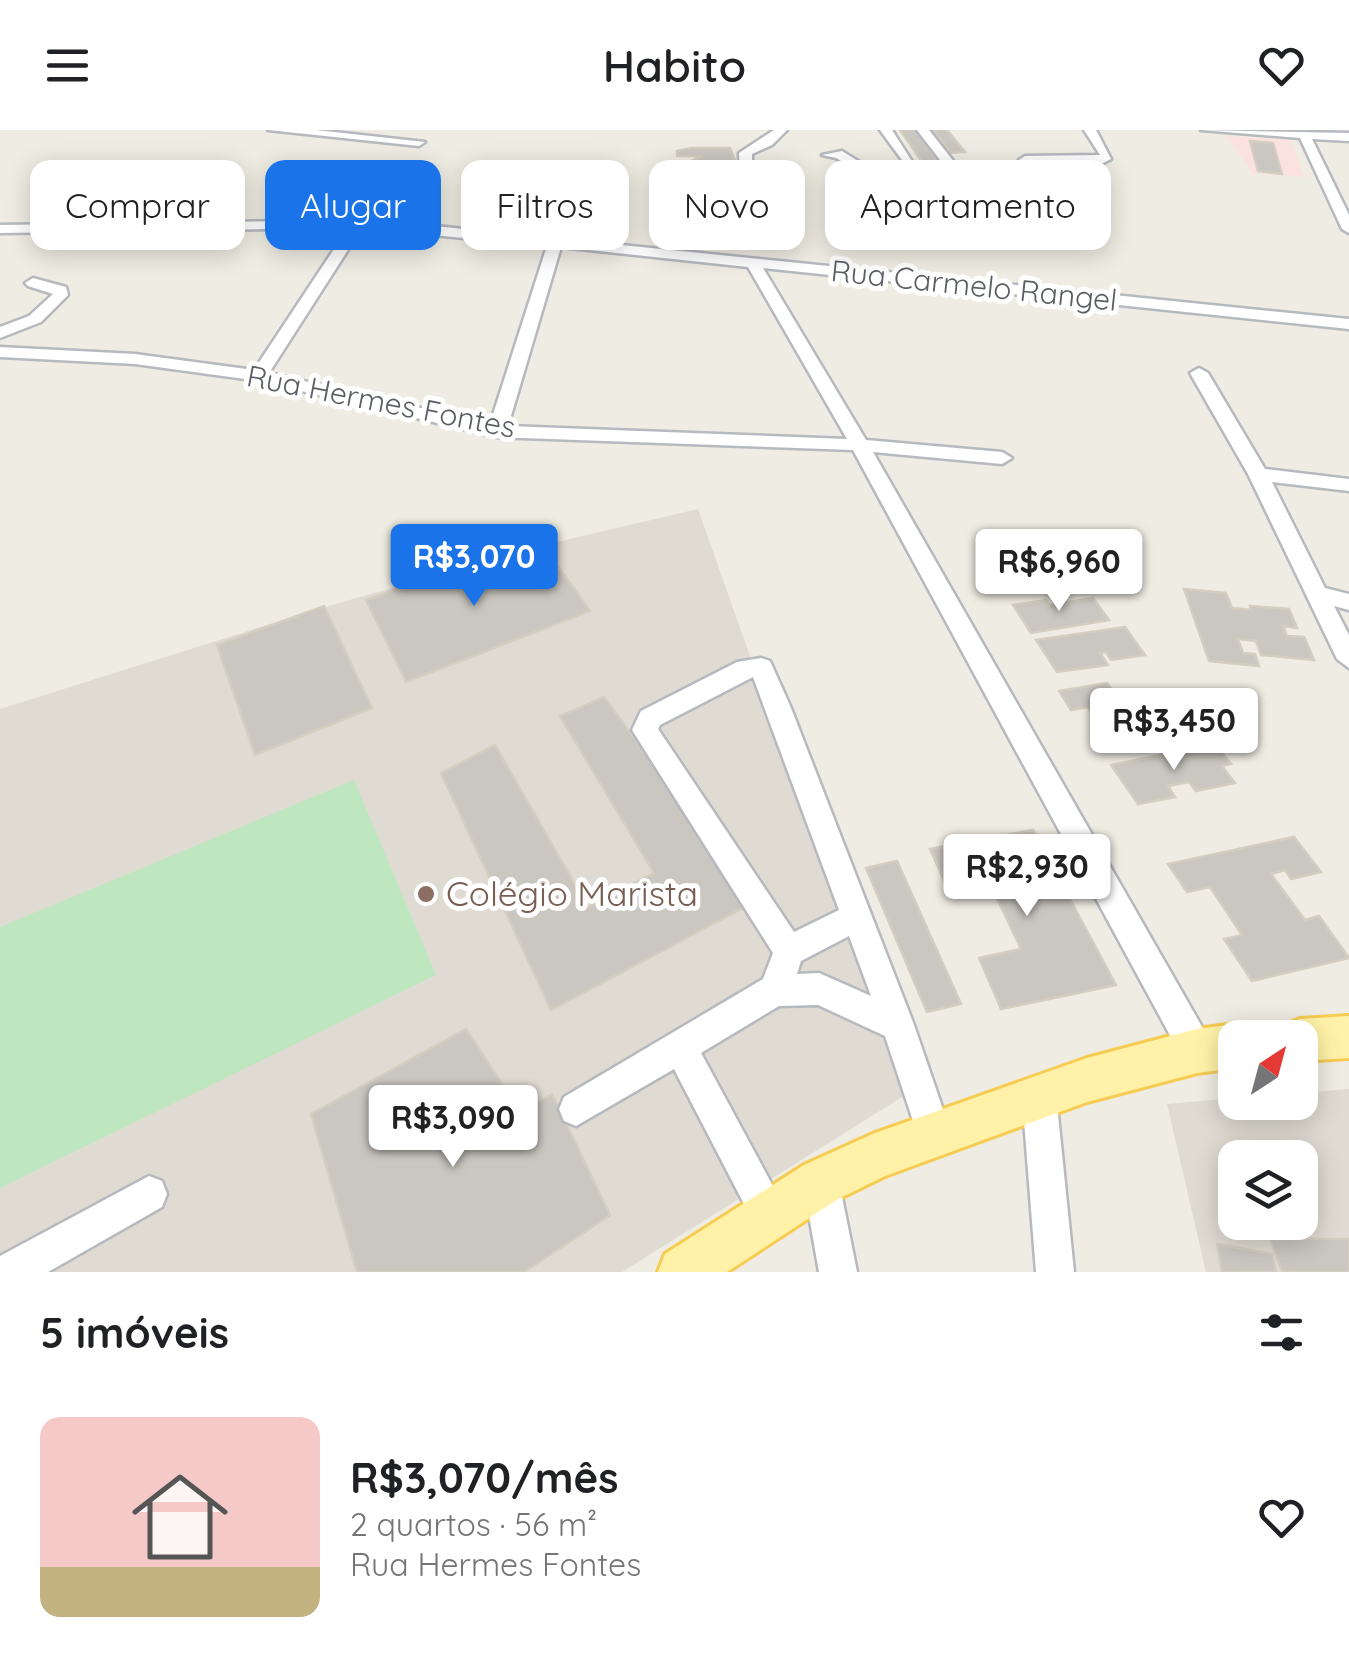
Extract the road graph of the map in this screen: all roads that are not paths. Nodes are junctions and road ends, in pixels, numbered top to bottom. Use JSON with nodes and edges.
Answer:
{"nodes":[{"id":1,"x":274,"y":130,"type":"edge"},
{"id":2,"x":780,"y":130,"type":"edge"},
{"id":3,"x":886,"y":130,"type":"edge"},
{"id":4,"x":923,"y":130,"type":"edge"},
{"id":5,"x":1090,"y":130,"type":"edge"},
{"id":6,"x":1207,"y":130,"type":"edge"},
{"id":7,"x":1301,"y":132,"type":"edge"},
{"id":8,"x":1349,"y":137,"type":"edge"},
{"id":9,"x":419,"y":142,"type":"dead end"},
{"id":10,"x":1311,"y":148,"type":"junction"},
{"id":11,"x":1348,"y":151,"type":"edge"},
{"id":12,"x":841,"y":157,"type":"dead end"},
{"id":13,"x":748,"y":160,"type":"edge"},
{"id":14,"x":946,"y":160,"type":"edge"},
{"id":15,"x":1025,"y":160,"type":"dead end"},
{"id":16,"x":1347,"y":222,"type":"edge"},
{"id":17,"x":265,"y":225,"type":"edge"},
{"id":18,"x":0,"y":228,"type":"edge"},
{"id":19,"x":343,"y":250,"type":"edge"},
{"id":20,"x":553,"y":250,"type":"edge"},
{"id":21,"x":624,"y":250,"type":"edge"},
{"id":22,"x":753,"y":263,"type":"junction"},
{"id":23,"x":33,"y":284,"type":"dead end"},
{"id":24,"x":1349,"y":324,"type":"edge"},
{"id":25,"x":0,"y":333,"type":"edge"},
{"id":26,"x":0,"y":352,"type":"edge"},
{"id":27,"x":1199,"y":373,"type":"dead end"},
{"id":28,"x":259,"y":376,"type":"junction"},
{"id":29,"x":497,"y":431,"type":"junction"},
{"id":30,"x":860,"y":446,"type":"junction"},
{"id":31,"x":1002,"y":458,"type":"dead end"},
{"id":32,"x":1258,"y":474,"type":"junction"},
{"id":33,"x":1349,"y":485,"type":"edge"},
{"id":34,"x":1315,"y":593,"type":"junction"},
{"id":35,"x":1349,"y":602,"type":"edge"},
{"id":36,"x":1349,"y":659,"type":"edge"},
{"id":37,"x":855,"y":917,"type":"junction"},
{"id":38,"x":789,"y":952,"type":"junction"},
{"id":39,"x":774,"y":990,"type":"junction"},
{"id":40,"x":898,"y":1025,"type":"junction"},
{"id":41,"x":1349,"y":1037,"type":"edge"},
{"id":42,"x":1318,"y":1039,"type":"edge"},
{"id":43,"x":680,"y":1046,"type":"junction"},
{"id":44,"x":1216,"y":1048,"type":"edge"},
{"id":45,"x":1039,"y":1095,"type":"junction"},
{"id":46,"x":576,"y":1109,"type":"dead end"},
{"id":47,"x":933,"y":1133,"type":"junction"},
{"id":48,"x":821,"y":1182,"type":"junction"},
{"id":49,"x":148,"y":1194,"type":"dead end"},
{"id":50,"x":769,"y":1214,"type":"junction"},
{"id":51,"x":10,"y":1272,"type":"edge"},
{"id":52,"x":682,"y":1272,"type":"edge"},
{"id":53,"x":838,"y":1272,"type":"edge"},
{"id":54,"x":1054,"y":1272,"type":"edge"}],
"edges":[{"from":1,"to":9,"type":"street"},
{"from":2,"to":13,"type":"street"},
{"from":3,"to":12,"type":"street"},
{"from":4,"to":14,"type":"street"},
{"from":5,"to":15,"type":"street"},
{"from":6,"to":7,"type":"street"},
{"from":7,"to":8,"type":"street"},
{"from":7,"to":10,"type":"street"},
{"from":10,"to":11,"type":"street"},
{"from":10,"to":16,"type":"street"},
{"from":17,"to":18,"type":"street","name":"Rua Carmelo Rangel"},
{"from":19,"to":28,"type":"street"},
{"from":20,"to":29,"type":"street"},
{"from":21,"to":22,"type":"street","name":"Rua Carmelo Rangel"},
{"from":22,"to":24,"type":"street","name":"Rua Carmelo Rangel"},
{"from":22,"to":30,"type":"street"},
{"from":23,"to":25,"type":"street"},
{"from":26,"to":28,"type":"street","name":"Rua Hermes Fontes"},
{"from":27,"to":32,"type":"street"},
{"from":28,"to":29,"type":"street","name":"Rua Hermes Fontes"},
{"from":29,"to":30,"type":"street","name":"Rua Hermes Fontes"},
{"from":30,"to":31,"type":"street","name":"Rua Hermes Fontes"},
{"from":30,"to":44,"type":"street"},
{"from":32,"to":33,"type":"street"},
{"from":32,"to":34,"type":"street"},
{"from":34,"to":35,"type":"street"},
{"from":34,"to":36,"type":"street"},
{"from":37,"to":38,"type":"street"},
{"from":37,"to":38,"type":"street"},
{"from":37,"to":40,"type":"street"},
{"from":38,"to":39,"type":"street"},
{"from":39,"to":40,"type":"street"},
{"from":39,"to":43,"type":"street"},
{"from":40,"to":47,"type":"street"},
{"from":41,"to":42,"type":"main road"},
{"from":43,"to":46,"type":"street"},
{"from":43,"to":50,"type":"street"},
{"from":44,"to":45,"type":"main road"},
{"from":45,"to":47,"type":"main road"},
{"from":45,"to":54,"type":"street"},
{"from":47,"to":48,"type":"main road"},
{"from":48,"to":50,"type":"main road"},
{"from":48,"to":53,"type":"street"},
{"from":49,"to":51,"type":"street"},
{"from":50,"to":52,"type":"main road"}]}
